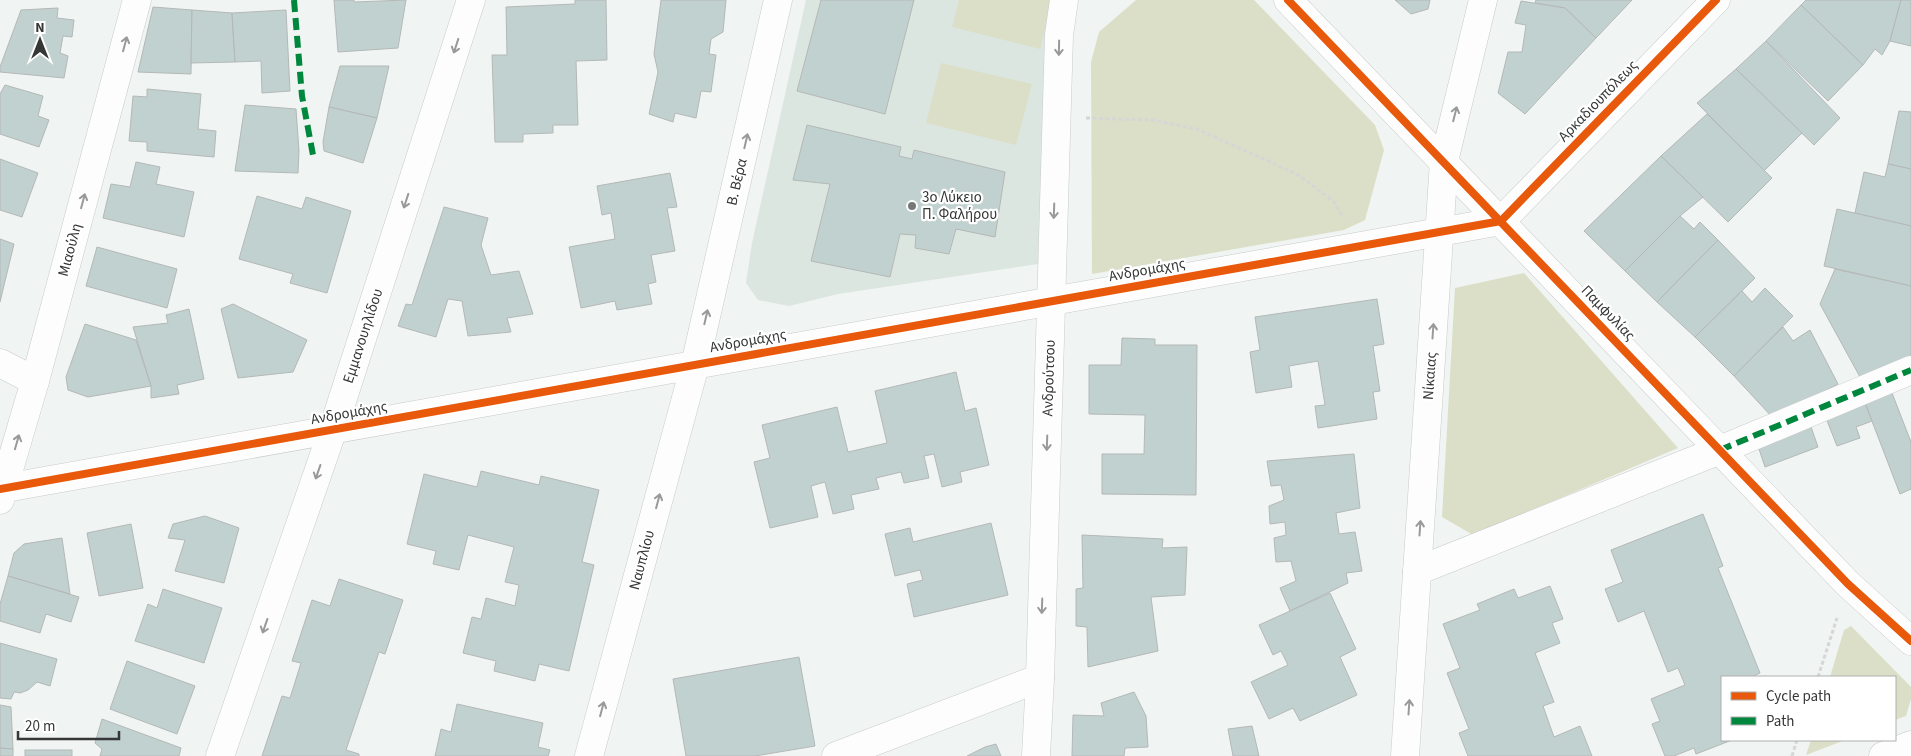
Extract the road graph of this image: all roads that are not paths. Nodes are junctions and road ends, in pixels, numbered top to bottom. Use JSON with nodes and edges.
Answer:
{"nodes":[{"id":1,"x":137,"y":0,"type":"edge"},
{"id":2,"x":471,"y":0,"type":"edge"},
{"id":3,"x":778,"y":0,"type":"edge"},
{"id":4,"x":1064,"y":0,"type":"edge"},
{"id":5,"x":1288,"y":0,"type":"edge"},
{"id":6,"x":1483,"y":0,"type":"edge"},
{"id":7,"x":1716,"y":0,"type":"edge"},
{"id":8,"x":1444,"y":161,"type":"junction"},
{"id":9,"x":1501,"y":221,"type":"junction"},
{"id":10,"x":1439,"y":232,"type":"junction"},
{"id":11,"x":1051,"y":301,"type":"junction"},
{"id":12,"x":0,"y":363,"type":"edge"},
{"id":13,"x":695,"y":364,"type":"junction"},
{"id":14,"x":1911,"y":370,"type":"edge"},
{"id":15,"x":34,"y":381,"type":"junction"},
{"id":16,"x":333,"y":429,"type":"junction"},
{"id":17,"x":1720,"y":450,"type":"junction"},
{"id":18,"x":1,"y":493,"type":"edge"},
{"id":19,"x":1418,"y":571,"type":"junction"},
{"id":20,"x":1911,"y":641,"type":"edge"},
{"id":21,"x":1040,"y":678,"type":"junction"},
{"id":22,"x":1911,"y":745,"type":"edge"},
{"id":23,"x":220,"y":756,"type":"edge"},
{"id":24,"x":589,"y":756,"type":"edge"},
{"id":25,"x":836,"y":756,"type":"edge"},
{"id":26,"x":1036,"y":756,"type":"edge"},
{"id":27,"x":1406,"y":756,"type":"edge"},
{"id":28,"x":1883,"y":756,"type":"edge"}],
"edges":[{"from":15,"to":1,"type":"street","name":"Μιαούλη","one_way":true},
{"from":2,"to":16,"type":"street","name":"Εμμανουηλίδου","one_way":true},
{"from":13,"to":3,"type":"street","name":"Β. Βέρα","one_way":true},
{"from":4,"to":11,"type":"street","name":"Ανδρούτσου","one_way":true},
{"from":5,"to":8,"type":"street","name":"Παμφυλίας"},
{"from":8,"to":6,"type":"street","name":"Νίκαιας","one_way":true},
{"from":7,"to":9,"type":"street","name":"Αρκαδιουπόλεως"},
{"from":8,"to":9,"type":"street","name":"Παμφυλίας"},
{"from":8,"to":10,"type":"street","name":"Νίκαιας"},
{"from":9,"to":10,"type":"street","name":"Ανδρομάχης"},
{"from":9,"to":17,"type":"street","name":"Παμφυλίας"},
{"from":10,"to":11,"type":"street","name":"Ανδρομάχης"},
{"from":19,"to":10,"type":"street","name":"Νίκαιας","one_way":true},
{"from":11,"to":13,"type":"street","name":"Ανδρομάχης"},
{"from":11,"to":21,"type":"street","name":"Ανδρούτσου","one_way":true},
{"from":12,"to":15,"type":"street"},
{"from":13,"to":16,"type":"street","name":"Ανδρομάχης"},
{"from":24,"to":13,"type":"street","name":"Ναυπλίου","one_way":true},
{"from":14,"to":17,"type":"street"},
{"from":18,"to":15,"type":"street","name":"Μιαούλη","one_way":true},
{"from":16,"to":18,"type":"street","name":"Ανδρομάχης"},
{"from":16,"to":23,"type":"street","name":"Εμμανουηλίδου","one_way":true},
{"from":17,"to":19,"type":"street"},
{"from":17,"to":20,"type":"street","name":"Παμφυλίας"},
{"from":27,"to":19,"type":"street","name":"Νίκαιας","one_way":true},
{"from":21,"to":25,"type":"street"},
{"from":21,"to":26,"type":"street","name":"Ανδρούτσου"},
{"from":22,"to":28,"type":"street"}]}
